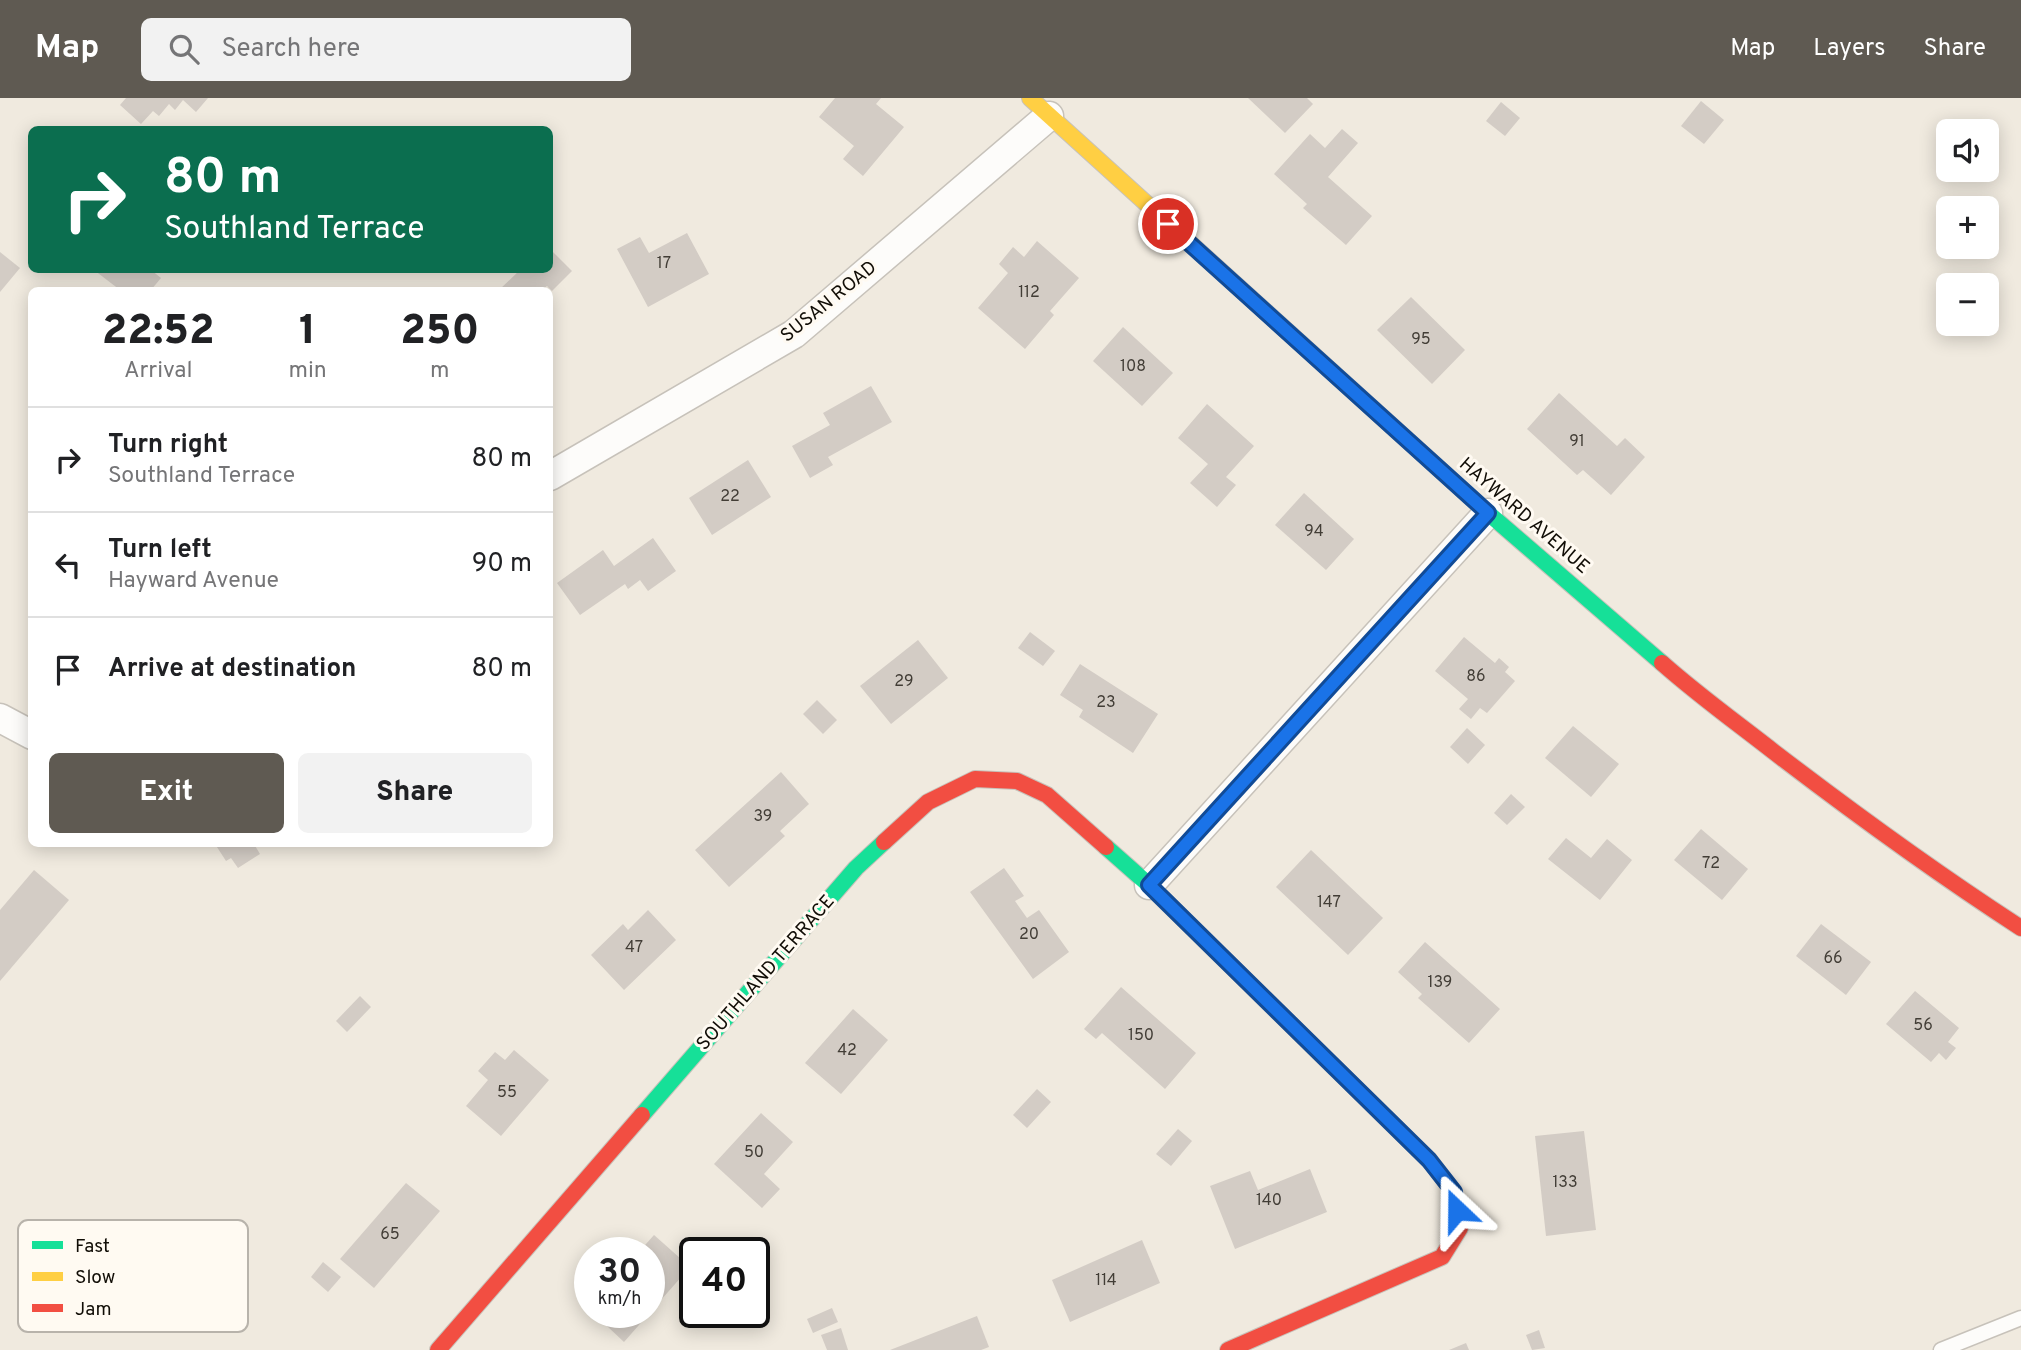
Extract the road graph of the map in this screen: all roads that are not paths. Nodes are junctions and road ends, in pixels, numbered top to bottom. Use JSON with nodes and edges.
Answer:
{"nodes":[{"id":1,"x":1039,"y":107,"type":"edge"},
{"id":2,"x":553,"y":475,"type":"edge"},
{"id":3,"x":1488,"y":513,"type":"junction"},
{"id":4,"x":0,"y":719,"type":"edge"},
{"id":5,"x":28,"y":734,"type":"edge"},
{"id":6,"x":1149,"y":885,"type":"junction"},
{"id":7,"x":2021,"y":928,"type":"edge"},
{"id":8,"x":2021,"y":1318,"type":"edge"},
{"id":9,"x":438,"y":1350,"type":"edge"},
{"id":10,"x":1228,"y":1350,"type":"edge"},
{"id":11,"x":1941,"y":1350,"type":"edge"}],
"edges":[{"from":1,"to":2,"type":"street","name":"SUSAN ROAD"},
{"from":1,"to":3,"type":"street","name":"HAYWARD AVENUE"},
{"from":3,"to":6,"type":"street"},
{"from":3,"to":7,"type":"street","name":"HAYWARD AVENUE"},
{"from":4,"to":5,"type":"street"},
{"from":6,"to":9,"type":"street","name":"SOUTHLAND TERRACE"},
{"from":6,"to":10,"type":"street","name":"SOUTHLAND TERRACE"},
{"from":8,"to":11,"type":"lane"}]}
